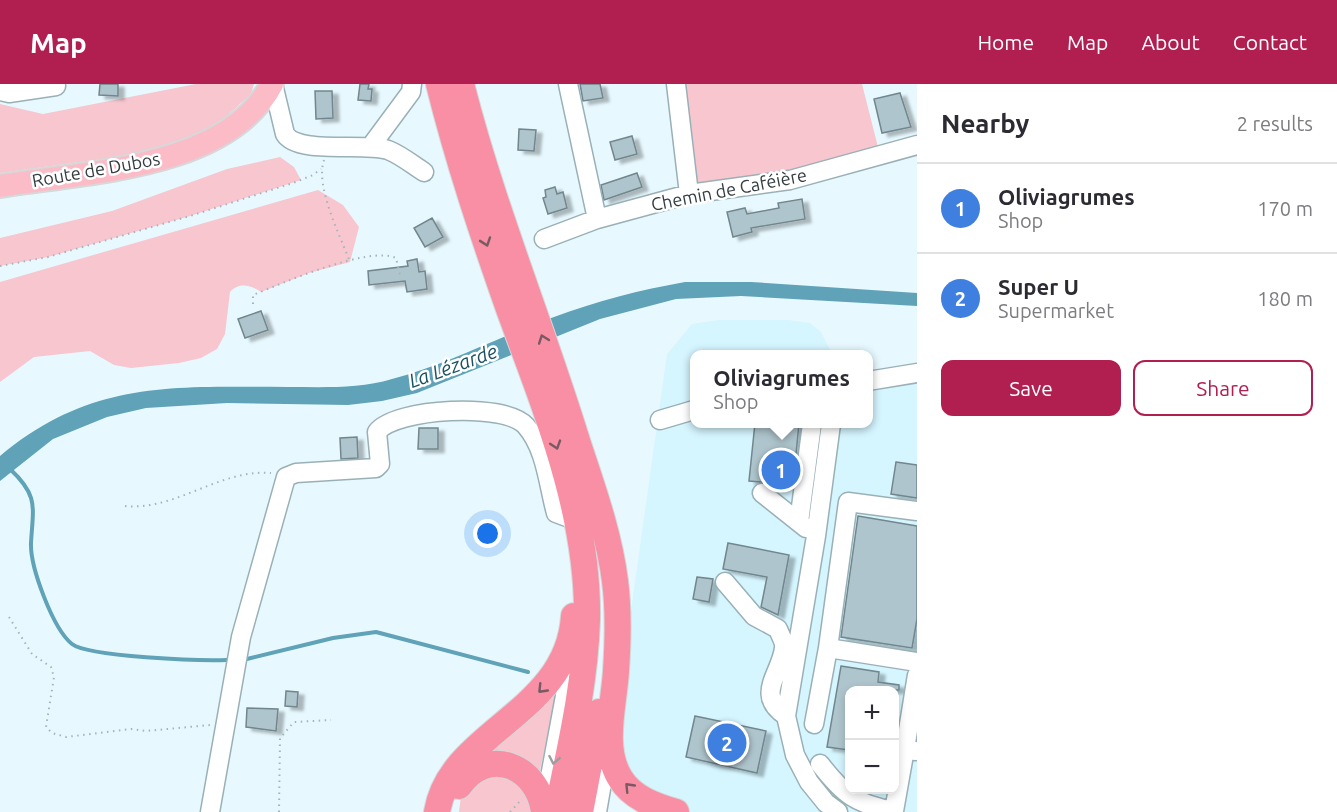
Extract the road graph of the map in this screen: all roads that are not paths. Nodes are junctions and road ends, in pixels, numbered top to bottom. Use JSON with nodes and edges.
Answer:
{"nodes":[{"id":1,"x":272,"y":84,"type":"edge"},
{"id":2,"x":412,"y":84,"type":"edge"},
{"id":3,"x":429,"y":84,"type":"edge"},
{"id":4,"x":439,"y":84,"type":"edge"},
{"id":5,"x":461,"y":84,"type":"edge"},
{"id":6,"x":473,"y":84,"type":"edge"},
{"id":7,"x":568,"y":84,"type":"edge"},
{"id":8,"x":676,"y":84,"type":"edge"},
{"id":9,"x":56,"y":86,"type":"dead end"},
{"id":10,"x":0,"y":91,"type":"edge"},
{"id":11,"x":917,"y":145,"type":"edge"},
{"id":12,"x":371,"y":146,"type":"junction"},
{"id":13,"x":424,"y":172,"type":"dead end"},
{"id":14,"x":0,"y":186,"type":"edge"},
{"id":15,"x":689,"y":194,"type":"junction"},
{"id":16,"x":471,"y":200,"type":"junction"},
{"id":17,"x":597,"y":219,"type":"junction"},
{"id":18,"x":543,"y":239,"type":"dead end"},
{"id":19,"x":507,"y":240,"type":"junction"},
{"id":20,"x":517,"y":298,"type":"junction"},
{"id":21,"x":917,"y":373,"type":"edge"},
{"id":22,"x":873,"y":380,"type":"edge"},
{"id":23,"x":690,"y":411,"type":"edge"},
{"id":24,"x":660,"y":420,"type":"dead end"},
{"id":25,"x":811,"y":428,"type":"edge"},
{"id":26,"x":830,"y":428,"type":"edge"},
{"id":27,"x":583,"y":493,"type":"junction"},
{"id":28,"x":762,"y":493,"type":"dead end"},
{"id":29,"x":917,"y":511,"type":"edge"},
{"id":30,"x":572,"y":519,"type":"junction"},
{"id":31,"x":799,"y":522,"type":"junction"},
{"id":32,"x":816,"y":536,"type":"junction"},
{"id":33,"x":725,"y":582,"type":"dead end"},
{"id":34,"x":570,"y":640,"type":"junction"},
{"id":35,"x":828,"y":648,"type":"junction"},
{"id":36,"x":917,"y":662,"type":"edge"},
{"id":37,"x":917,"y":675,"type":"edge"},
{"id":38,"x":786,"y":716,"type":"junction"},
{"id":39,"x":814,"y":724,"type":"dead end"},
{"id":40,"x":610,"y":738,"type":"junction"},
{"id":41,"x":911,"y":750,"type":"edge"},
{"id":42,"x":820,"y":764,"type":"dead end"},
{"id":43,"x":549,"y":811,"type":"edge"},
{"id":44,"x":210,"y":812,"type":"edge"},
{"id":45,"x":437,"y":812,"type":"edge"},
{"id":46,"x":452,"y":812,"type":"edge"},
{"id":47,"x":580,"y":812,"type":"edge"},
{"id":48,"x":597,"y":812,"type":"edge"},
{"id":49,"x":676,"y":812,"type":"edge"},
{"id":50,"x":838,"y":812,"type":"edge"}],
"edges":[{"from":1,"to":12,"type":"street"},
{"from":1,"to":14,"type":"main road","name":"Route de Dubos"},
{"from":2,"to":12,"type":"street"},
{"from":3,"to":16,"type":"highway"},
{"from":4,"to":16,"type":"highway"},
{"from":5,"to":19,"type":"highway"},
{"from":6,"to":19,"type":"highway"},
{"from":7,"to":17,"type":"street"},
{"from":8,"to":15,"type":"street"},
{"from":9,"to":10,"type":"street"},
{"from":11,"to":15,"type":"street","name":"Chemin de Caféière"},
{"from":12,"to":13,"type":"street"},
{"from":15,"to":17,"type":"street","name":"Chemin de Caféière"},
{"from":16,"to":20,"type":"highway","one_way":true},
{"from":17,"to":18,"type":"street","name":"Chemin de Caféière"},
{"from":19,"to":20,"type":"highway"},
{"from":20,"to":27,"type":"highway"},
{"from":21,"to":22,"type":"street"},
{"from":23,"to":24,"type":"street"},
{"from":25,"to":31,"type":"street"},
{"from":26,"to":32,"type":"street"},
{"from":27,"to":30,"type":"highway"},
{"from":27,"to":40,"type":"highway"},
{"from":27,"to":43,"type":"highway"},
{"from":27,"to":47,"type":"highway"},
{"from":28,"to":31,"type":"street"},
{"from":29,"to":35,"type":"street"},
{"from":30,"to":34,"type":"highway"},
{"from":30,"to":44,"type":"street"},
{"from":31,"to":32,"type":"street"},
{"from":32,"to":38,"type":"street"},
{"from":33,"to":38,"type":"street"},
{"from":34,"to":43,"type":"street","one_way":true},
{"from":34,"to":45,"type":"highway","one_way":true},
{"from":35,"to":36,"type":"street"},
{"from":35,"to":39,"type":"street"},
{"from":37,"to":41,"type":"street"},
{"from":38,"to":50,"type":"street"},
{"from":40,"to":48,"type":"street"},
{"from":49,"to":40,"type":"highway","one_way":true},
{"from":41,"to":42,"type":"street"},
{"from":43,"to":46,"type":"highway"}]}
